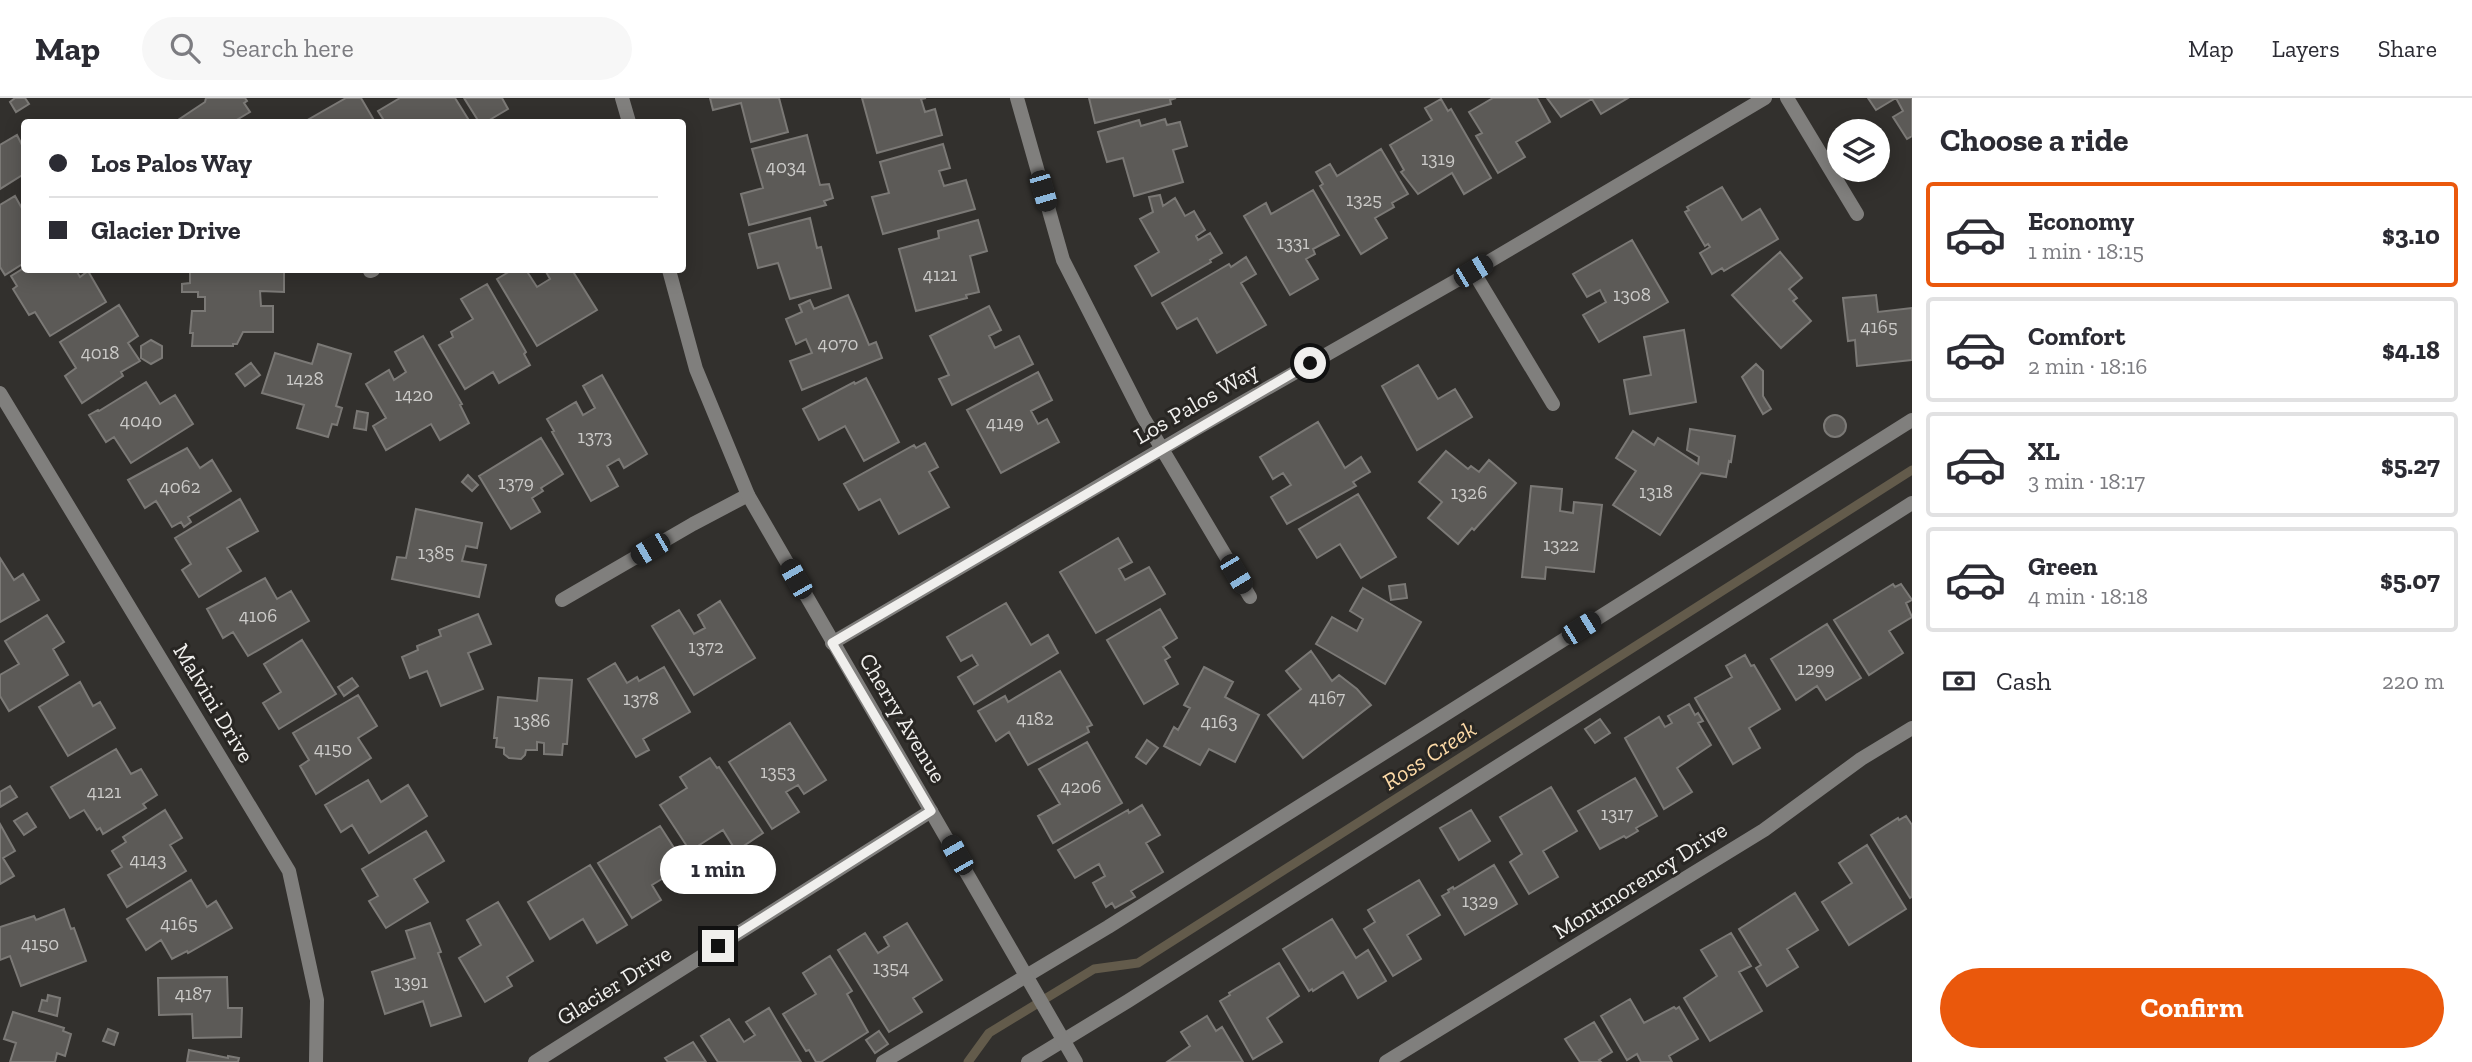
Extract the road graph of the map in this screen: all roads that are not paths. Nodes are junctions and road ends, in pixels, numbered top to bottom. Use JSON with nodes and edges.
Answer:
{"nodes":[{"id":1,"x":622,"y":98,"type":"edge"},
{"id":2,"x":1017,"y":98,"type":"edge"},
{"id":3,"x":1765,"y":98,"type":"edge"},
{"id":4,"x":1787,"y":98,"type":"edge"},
{"id":5,"x":628,"y":119,"type":"edge"},
{"id":6,"x":1857,"y":214,"type":"dead end"},
{"id":7,"x":1473,"y":271,"type":"junction"},
{"id":8,"x":670,"y":273,"type":"edge"},
{"id":9,"x":0,"y":393,"type":"edge"},
{"id":10,"x":1553,"y":404,"type":"dead end"},
{"id":11,"x":1912,"y":419,"type":"edge"},
{"id":12,"x":1161,"y":449,"type":"junction"},
{"id":13,"x":748,"y":495,"type":"junction"},
{"id":14,"x":1912,"y":503,"type":"edge"},
{"id":15,"x":1250,"y":597,"type":"dead end"},
{"id":16,"x":562,"y":600,"type":"dead end"},
{"id":17,"x":832,"y":643,"type":"junction"},
{"id":18,"x":1912,"y":727,"type":"edge"},
{"id":19,"x":931,"y":811,"type":"junction"},
{"id":20,"x":1029,"y":980,"type":"junction"},
{"id":21,"x":1064,"y":1040,"type":"junction"},
{"id":22,"x":316,"y":1062,"type":"edge"},
{"id":23,"x":535,"y":1062,"type":"edge"},
{"id":24,"x":884,"y":1062,"type":"edge"},
{"id":25,"x":1028,"y":1062,"type":"edge"},
{"id":26,"x":1076,"y":1062,"type":"edge"},
{"id":27,"x":1387,"y":1062,"type":"edge"}],
"edges":[{"from":1,"to":5,"type":"street"},
{"from":2,"to":12,"type":"street"},
{"from":3,"to":7,"type":"street","name":"Los Palos Way"},
{"from":4,"to":6,"type":"street"},
{"from":7,"to":10,"type":"street"},
{"from":7,"to":12,"type":"street","name":"Los Palos Way"},
{"from":8,"to":13,"type":"street","name":"Cherry Avenue"},
{"from":9,"to":22,"type":"street","name":"Malvini Drive"},
{"from":11,"to":20,"type":"street"},
{"from":12,"to":15,"type":"street"},
{"from":12,"to":17,"type":"street","name":"Los Palos Way"},
{"from":13,"to":16,"type":"street"},
{"from":13,"to":17,"type":"street","name":"Cherry Avenue"},
{"from":14,"to":21,"type":"street"},
{"from":17,"to":19,"type":"street","name":"Cherry Avenue"},
{"from":18,"to":27,"type":"street","name":"Montmorency Drive"},
{"from":19,"to":20,"type":"street","name":"Cherry Avenue"},
{"from":19,"to":23,"type":"street","name":"Glacier Drive"},
{"from":20,"to":21,"type":"street","name":"Cherry Avenue"},
{"from":20,"to":24,"type":"street"},
{"from":21,"to":25,"type":"street"},
{"from":21,"to":26,"type":"street","name":"Cherry Avenue"}]}
